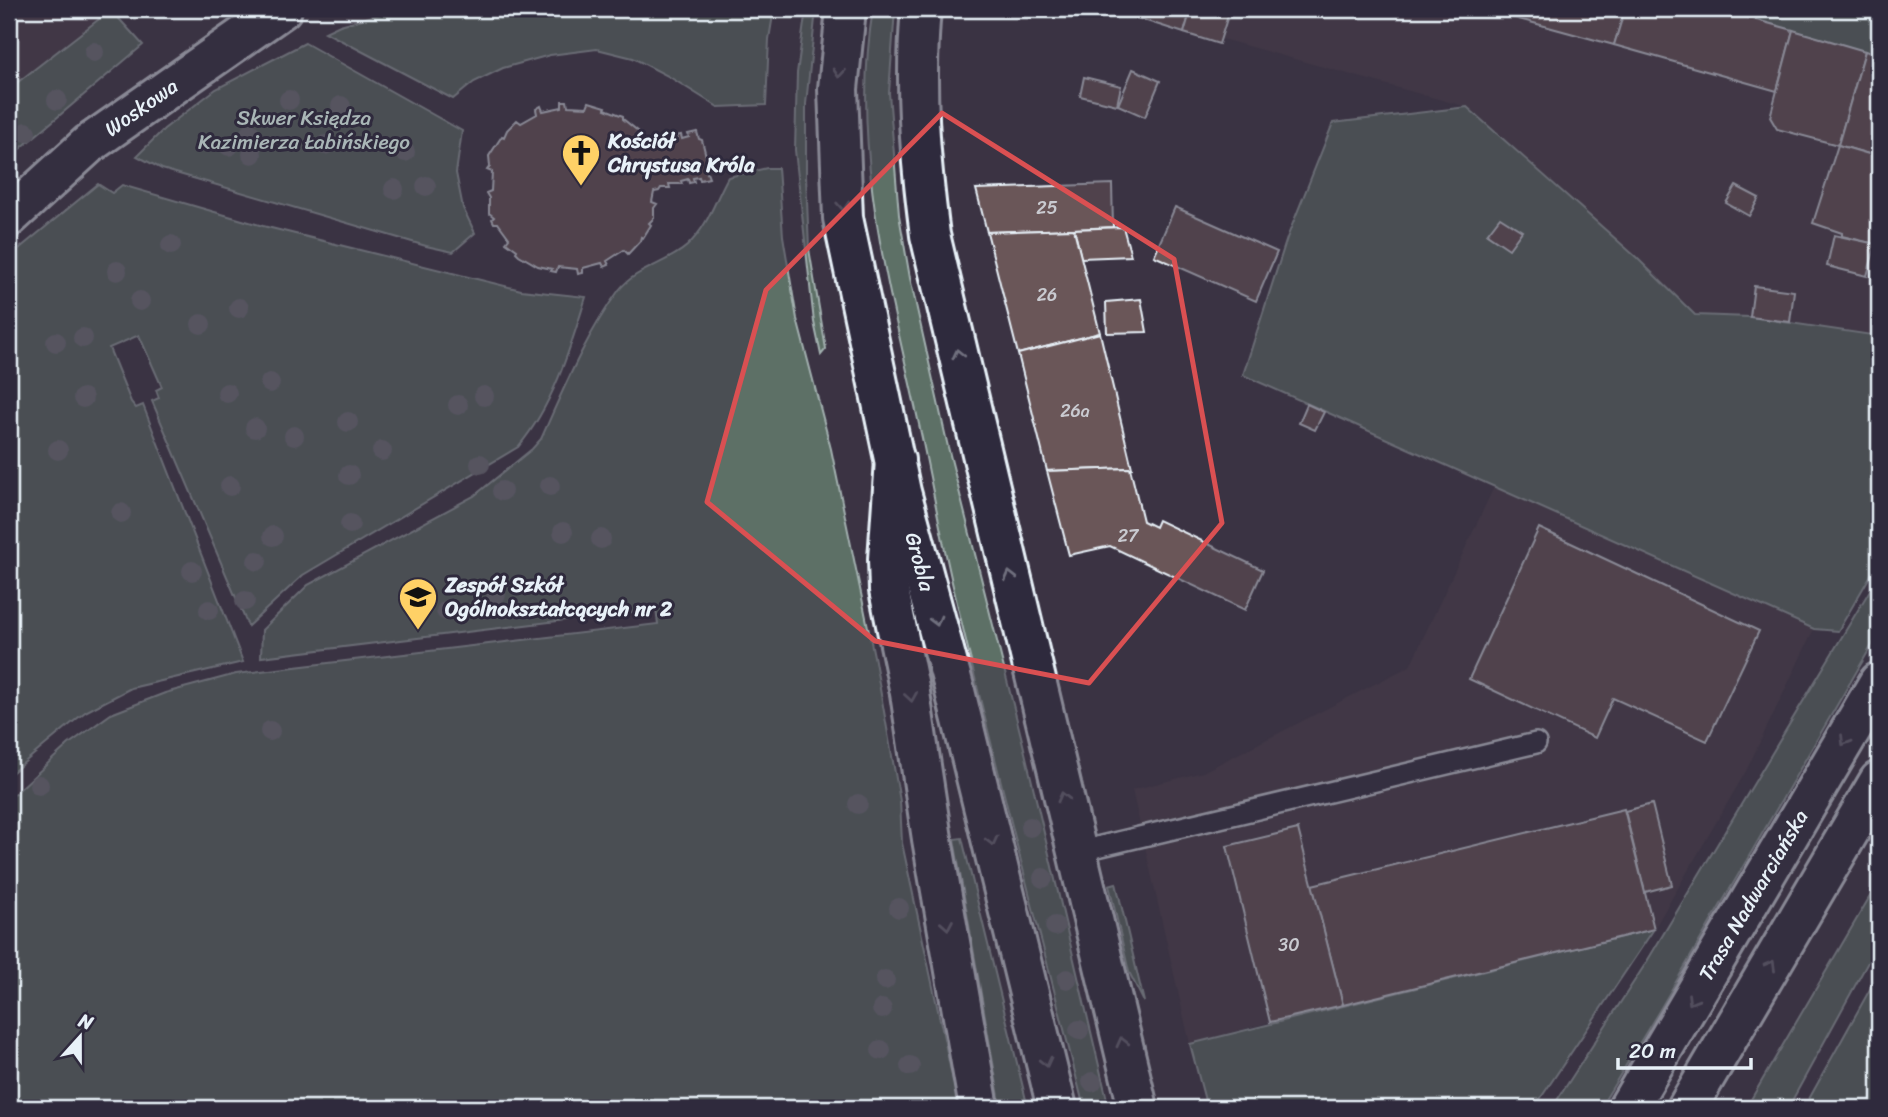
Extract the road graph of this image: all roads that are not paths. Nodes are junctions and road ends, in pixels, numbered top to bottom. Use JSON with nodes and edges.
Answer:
{"nodes":[{"id":1,"x":282,"y":9,"type":"edge"},
{"id":2,"x":846,"y":9,"type":"edge"},
{"id":3,"x":921,"y":9,"type":"edge"},
{"id":4,"x":9,"y":217,"type":"edge"},
{"id":5,"x":895,"y":460,"type":"junction"},
{"id":6,"x":1879,"y":682,"type":"edge"},
{"id":7,"x":1536,"y":743,"type":"dead end"},
{"id":8,"x":1879,"y":781,"type":"edge"},
{"id":9,"x":1076,"y":852,"type":"junction"},
{"id":10,"x":979,"y":1108,"type":"edge"},
{"id":11,"x":1057,"y":1108,"type":"edge"},
{"id":12,"x":1138,"y":1108,"type":"edge"},
{"id":13,"x":1628,"y":1108,"type":"edge"},
{"id":14,"x":1687,"y":1108,"type":"edge"}],
"edges":[{"from":1,"to":4,"type":"main road","name":"Woskowa"},
{"from":2,"to":5,"type":"main road","name":"Grobla","one_way":true},
{"from":9,"to":3,"type":"main road","one_way":true},
{"from":5,"to":10,"type":"main road","one_way":true},
{"from":5,"to":11,"type":"main road","name":"Grobla","one_way":true},
{"from":6,"to":13,"type":"main road","name":"Trasa Nadwarciańska","one_way":true},
{"from":7,"to":9,"type":"lane"},
{"from":14,"to":8,"type":"main road","one_way":true},
{"from":12,"to":9,"type":"main road","one_way":true}]}
